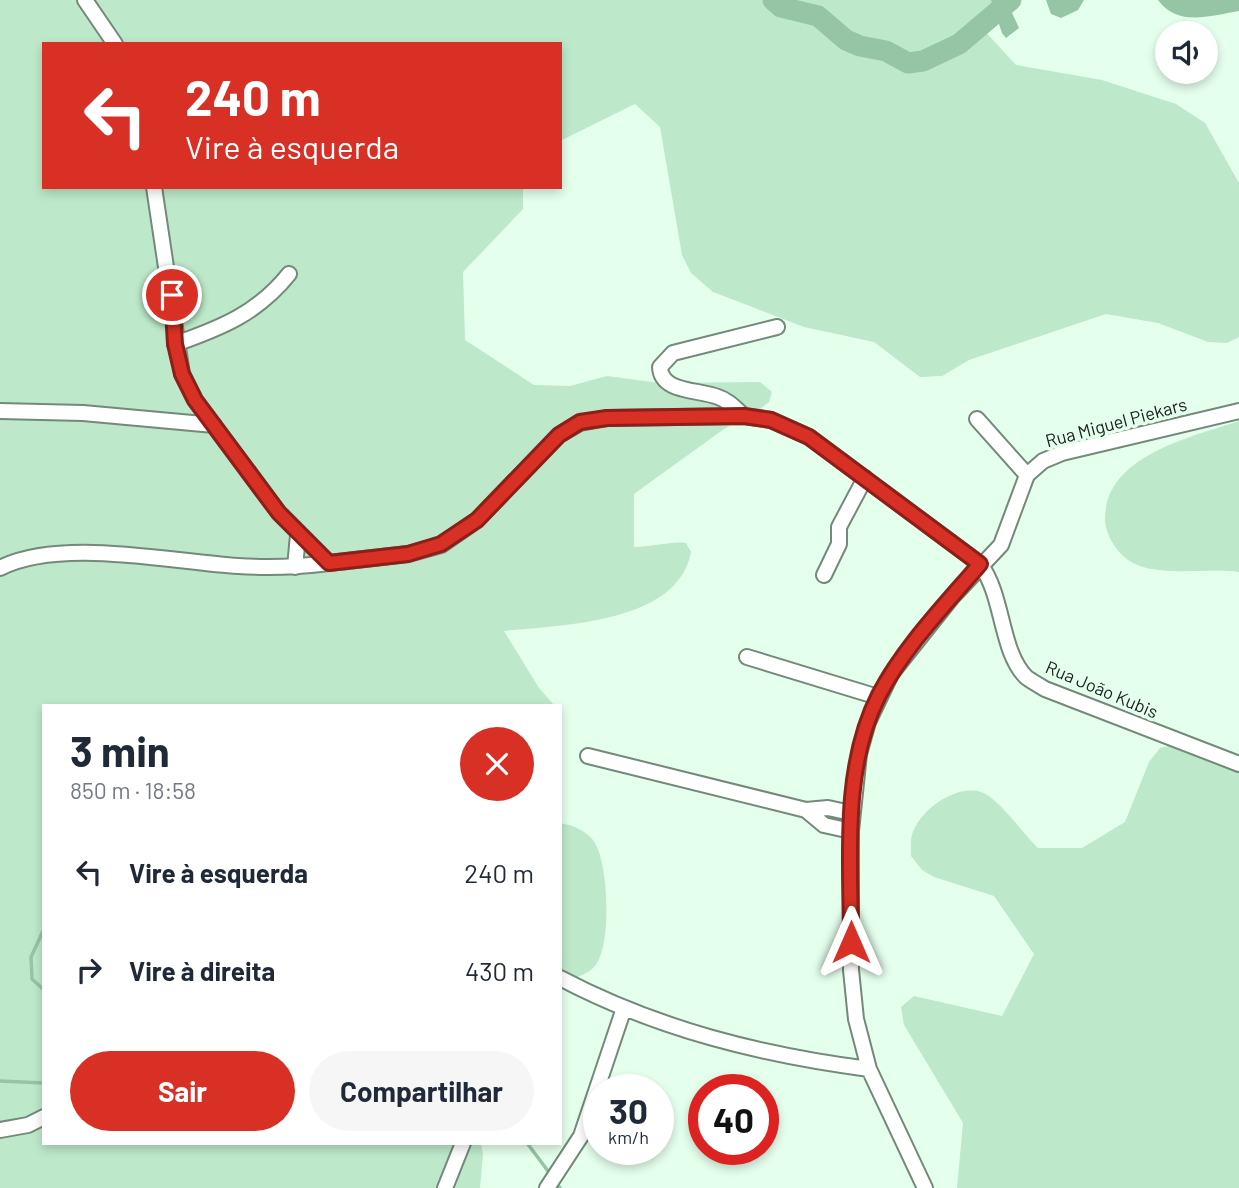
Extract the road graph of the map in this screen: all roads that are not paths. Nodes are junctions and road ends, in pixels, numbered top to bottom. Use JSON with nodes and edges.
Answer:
{"nodes":[{"id":1,"x":85,"y":0,"type":"edge"},
{"id":2,"x":114,"y":42,"type":"edge"},
{"id":3,"x":154,"y":189,"type":"edge"},
{"id":4,"x":289,"y":274,"type":"dead end"},
{"id":5,"x":777,"y":327,"type":"dead end"},
{"id":6,"x":175,"y":344,"type":"junction"},
{"id":7,"x":0,"y":411,"type":"edge"},
{"id":8,"x":1239,"y":411,"type":"edge"},
{"id":9,"x":744,"y":416,"type":"junction"},
{"id":10,"x":977,"y":419,"type":"dead end"},
{"id":11,"x":214,"y":425,"type":"junction"},
{"id":12,"x":1027,"y":475,"type":"junction"},
{"id":13,"x":865,"y":478,"type":"junction"},
{"id":14,"x":298,"y":534,"type":"junction"},
{"id":15,"x":329,"y":563,"type":"junction"},
{"id":16,"x":980,"y":564,"type":"junction"},
{"id":17,"x":0,"y":568,"type":"edge"},
{"id":18,"x":295,"y":568,"type":"junction"},
{"id":19,"x":824,"y":575,"type":"dead end"},
{"id":20,"x":747,"y":657,"type":"dead end"},
{"id":21,"x":878,"y":697,"type":"junction"},
{"id":22,"x":588,"y":756,"type":"dead end"},
{"id":23,"x":1239,"y":764,"type":"edge"},
{"id":24,"x":806,"y":810,"type":"junction"},
{"id":25,"x":852,"y":813,"type":"junction"},
{"id":26,"x":851,"y":831,"type":"junction"},
{"id":27,"x":562,"y":979,"type":"edge"},
{"id":28,"x":624,"y":1008,"type":"junction"},
{"id":29,"x":869,"y":1069,"type":"junction"},
{"id":30,"x":42,"y":1118,"type":"edge"},
{"id":31,"x":0,"y":1130,"type":"edge"},
{"id":32,"x":462,"y":1145,"type":"edge"},
{"id":33,"x":445,"y":1188,"type":"edge"},
{"id":34,"x":547,"y":1188,"type":"edge"},
{"id":35,"x":925,"y":1188,"type":"edge"}],
"edges":[{"from":1,"to":2,"type":"street"},
{"from":3,"to":6,"type":"street"},
{"from":4,"to":6,"type":"street"},
{"from":5,"to":9,"type":"street"},
{"from":6,"to":11,"type":"street"},
{"from":7,"to":11,"type":"street"},
{"from":8,"to":12,"type":"street","name":"Rua Miguel Piekars"},
{"from":9,"to":13,"type":"street"},
{"from":9,"to":15,"type":"street"},
{"from":10,"to":12,"type":"street"},
{"from":11,"to":14,"type":"street"},
{"from":12,"to":16,"type":"street"},
{"from":13,"to":16,"type":"street"},
{"from":13,"to":19,"type":"street"},
{"from":14,"to":15,"type":"street"},
{"from":14,"to":18,"type":"street"},
{"from":15,"to":18,"type":"street"},
{"from":16,"to":21,"type":"street"},
{"from":16,"to":23,"type":"street","name":"Rua João Kubis"},
{"from":17,"to":18,"type":"street"},
{"from":20,"to":21,"type":"street"},
{"from":21,"to":25,"type":"street"},
{"from":22,"to":24,"type":"street"},
{"from":24,"to":25,"type":"street"},
{"from":24,"to":26,"type":"street"},
{"from":25,"to":26,"type":"street"},
{"from":26,"to":29,"type":"street"},
{"from":27,"to":28,"type":"street"},
{"from":28,"to":29,"type":"street"},
{"from":28,"to":34,"type":"street"},
{"from":29,"to":35,"type":"street"},
{"from":30,"to":31,"type":"street"},
{"from":32,"to":33,"type":"street"}]}
